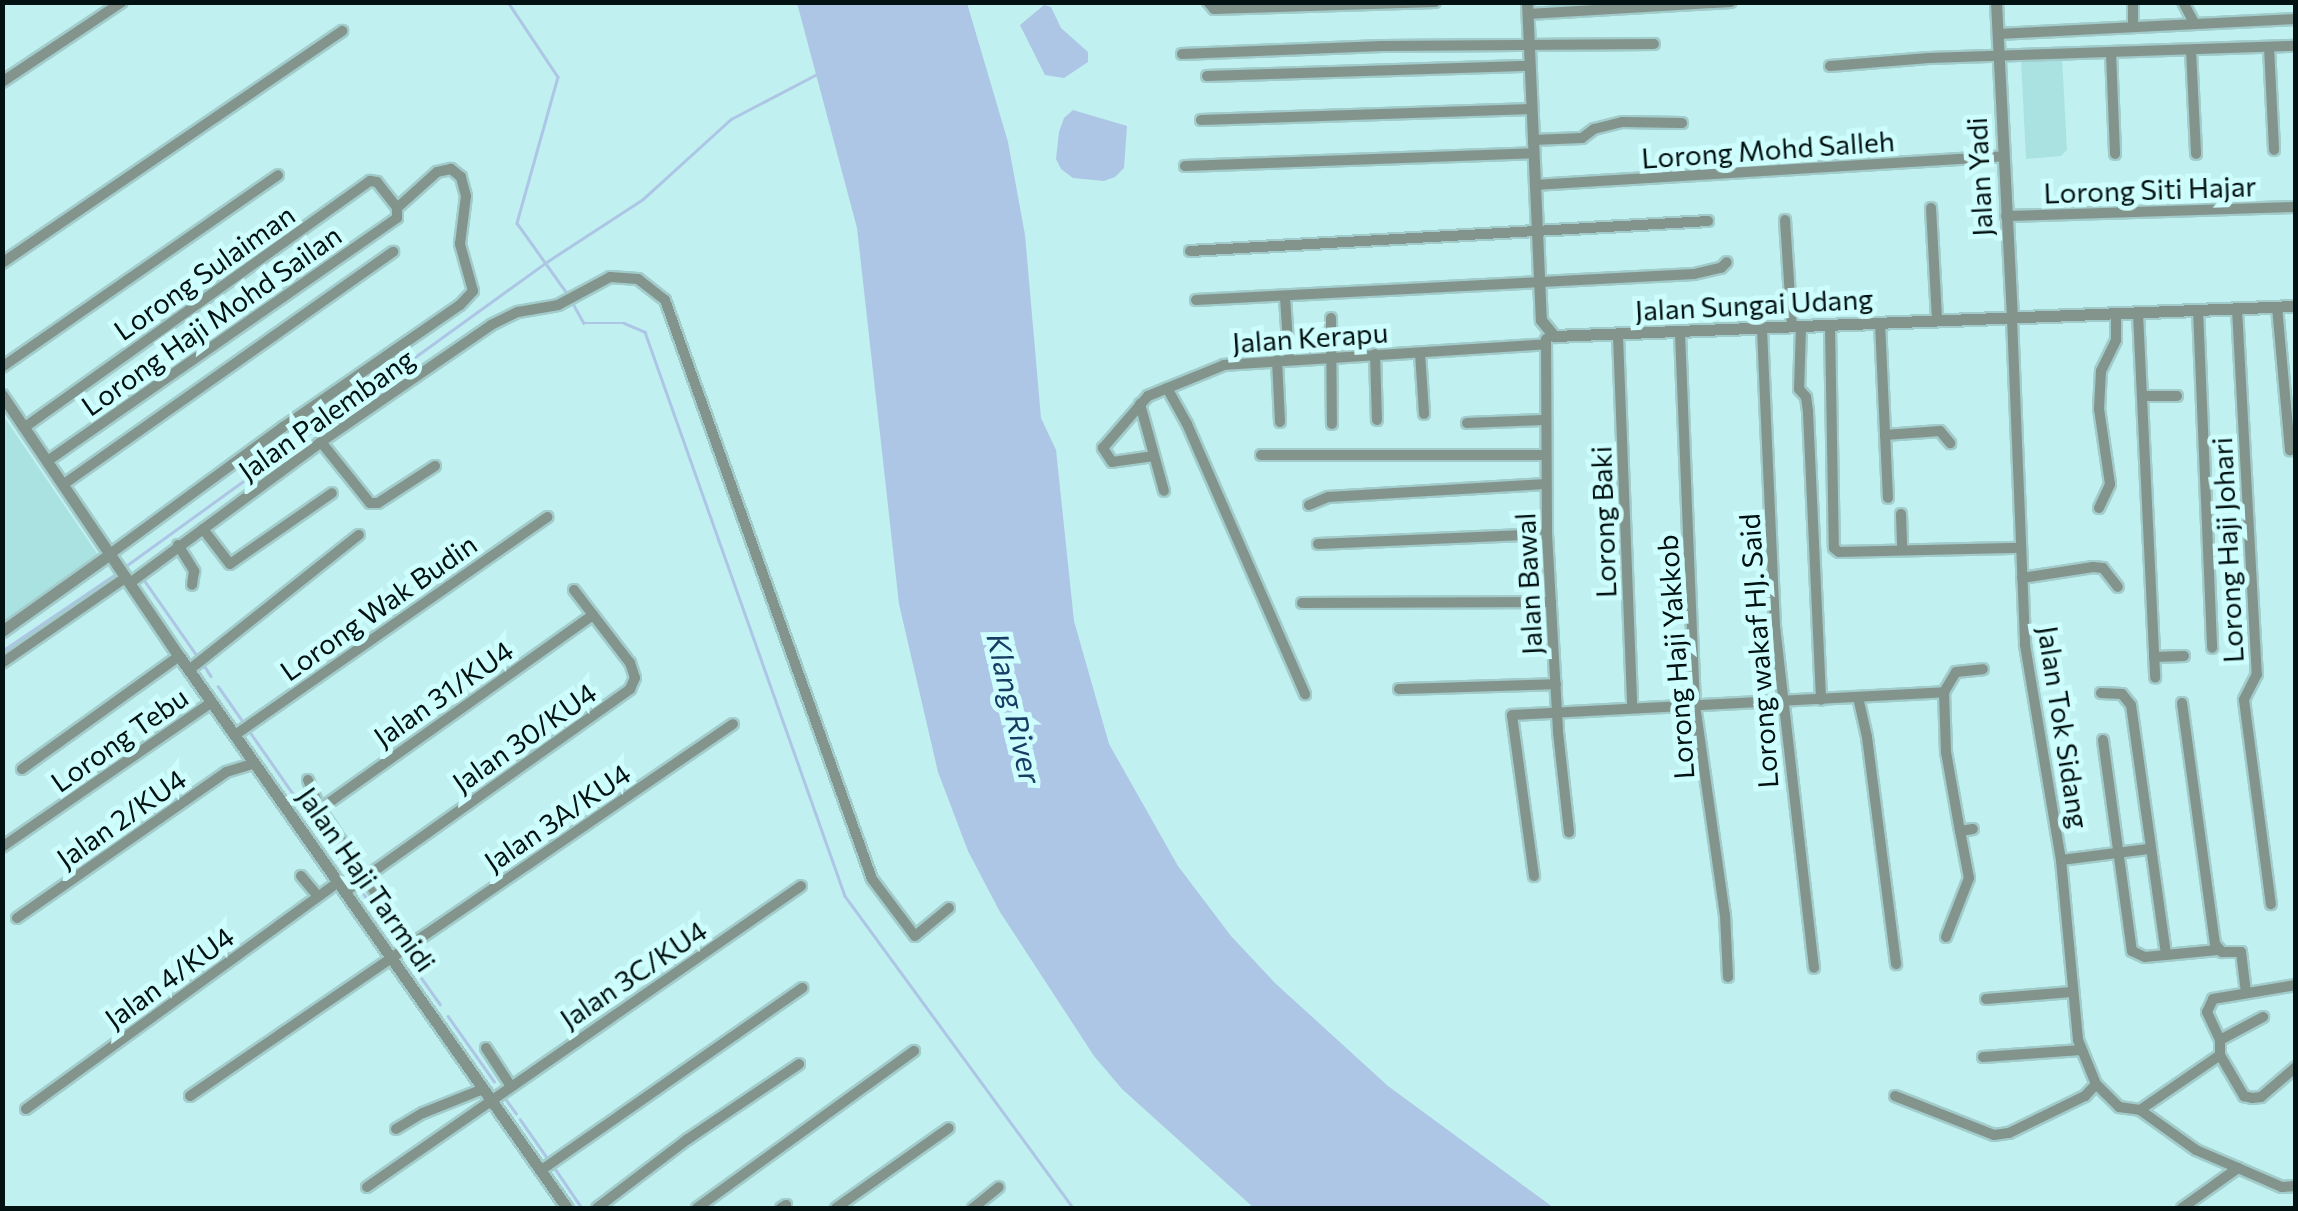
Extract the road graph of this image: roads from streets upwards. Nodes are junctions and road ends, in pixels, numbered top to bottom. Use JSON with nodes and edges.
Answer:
{"nodes":[{"id":1,"x":122,"y":2,"type":"edge"},
{"id":2,"x":1208,"y":2,"type":"edge"},
{"id":3,"x":1436,"y":2,"type":"edge"},
{"id":4,"x":1731,"y":2,"type":"edge"},
{"id":5,"x":1996,"y":2,"type":"edge"},
{"id":6,"x":2132,"y":2,"type":"edge"},
{"id":7,"x":2184,"y":2,"type":"edge"},
{"id":8,"x":1528,"y":8,"type":"edge"},
{"id":9,"x":2296,"y":19,"type":"edge"},
{"id":10,"x":2194,"y":23,"type":"junction"},
{"id":11,"x":2134,"y":27,"type":"junction"},
{"id":12,"x":342,"y":31,"type":"dead end"},
{"id":13,"x":1998,"y":34,"type":"junction"},
{"id":14,"x":1529,"y":44,"type":"junction"},
{"id":15,"x":1654,"y":44,"type":"dead end"},
{"id":16,"x":2296,"y":46,"type":"edge"},
{"id":17,"x":2269,"y":47,"type":"junction"},
{"id":18,"x":2191,"y":50,"type":"junction"},
{"id":19,"x":2111,"y":53,"type":"junction"},
{"id":20,"x":1182,"y":54,"type":"dead end"},
{"id":21,"x":1998,"y":58,"type":"junction"},
{"id":22,"x":1530,"y":66,"type":"junction"},
{"id":23,"x":1830,"y":66,"type":"dead end"},
{"id":24,"x":1207,"y":76,"type":"dead end"},
{"id":25,"x":2,"y":82,"type":"edge"},
{"id":26,"x":1532,"y":109,"type":"junction"},
{"id":27,"x":1200,"y":120,"type":"dead end"},
{"id":28,"x":1682,"y":123,"type":"dead end"},
{"id":29,"x":1533,"y":147,"type":"junction"},
{"id":30,"x":2274,"y":150,"type":"dead end"},
{"id":31,"x":2115,"y":154,"type":"dead end"},
{"id":32,"x":2196,"y":154,"type":"dead end"},
{"id":33,"x":2003,"y":156,"type":"junction"},
{"id":34,"x":1184,"y":166,"type":"dead end"},
{"id":35,"x":278,"y":175,"type":"dead end"},
{"id":36,"x":1535,"y":186,"type":"junction"},
{"id":37,"x":2296,"y":207,"type":"edge"},
{"id":38,"x":1930,"y":208,"type":"dead end"},
{"id":39,"x":398,"y":212,"type":"junction"},
{"id":40,"x":2006,"y":216,"type":"junction"},
{"id":41,"x":1785,"y":220,"type":"dead end"},
{"id":42,"x":1708,"y":222,"type":"dead end"},
{"id":43,"x":1536,"y":228,"type":"junction"},
{"id":44,"x":1190,"y":250,"type":"dead end"},
{"id":45,"x":392,"y":252,"type":"dead end"},
{"id":46,"x":1727,"y":262,"type":"dead end"},
{"id":47,"x":2,"y":263,"type":"edge"},
{"id":48,"x":1539,"y":282,"type":"junction"},
{"id":49,"x":1285,"y":296,"type":"junction"},
{"id":50,"x":1196,"y":300,"type":"dead end"},
{"id":51,"x":2296,"y":306,"type":"edge"},
{"id":52,"x":2278,"y":307,"type":"junction"},
{"id":53,"x":2237,"y":309,"type":"junction"},
{"id":54,"x":2198,"y":310,"type":"junction"},
{"id":55,"x":2138,"y":313,"type":"junction"},
{"id":56,"x":2116,"y":314,"type":"junction"},
{"id":57,"x":1332,"y":318,"type":"dead end"},
{"id":58,"x":2012,"y":318,"type":"junction"},
{"id":59,"x":1937,"y":320,"type":"junction"},
{"id":60,"x":1880,"y":323,"type":"junction"},
{"id":61,"x":1830,"y":326,"type":"junction"},
{"id":62,"x":1796,"y":327,"type":"junction"},
{"id":63,"x":1762,"y":329,"type":"junction"},
{"id":64,"x":1680,"y":333,"type":"junction"},
{"id":65,"x":1618,"y":336,"type":"junction"},
{"id":66,"x":1546,"y":338,"type":"junction"},
{"id":67,"x":1420,"y":353,"type":"junction"},
{"id":68,"x":1375,"y":354,"type":"junction"},
{"id":69,"x":1332,"y":357,"type":"junction"},
{"id":70,"x":1283,"y":360,"type":"junction"},
{"id":71,"x":2,"y":367,"type":"edge"},
{"id":72,"x":1171,"y":385,"type":"junction"},
{"id":73,"x":2,"y":396,"type":"edge"},
{"id":74,"x":2142,"y":396,"type":"junction"},
{"id":75,"x":2176,"y":396,"type":"dead end"},
{"id":76,"x":1140,"y":404,"type":"junction"},
{"id":77,"x":1424,"y":414,"type":"dead end"},
{"id":78,"x":1376,"y":420,"type":"dead end"},
{"id":79,"x":1543,"y":420,"type":"junction"},
{"id":80,"x":1280,"y":422,"type":"dead end"},
{"id":81,"x":1467,"y":423,"type":"dead end"},
{"id":82,"x":1332,"y":424,"type":"dead end"},
{"id":83,"x":24,"y":426,"type":"junction"},
{"id":84,"x":1885,"y":436,"type":"junction"},
{"id":85,"x":321,"y":442,"type":"junction"},
{"id":86,"x":1950,"y":443,"type":"dead end"},
{"id":87,"x":2290,"y":450,"type":"dead end"},
{"id":88,"x":1260,"y":455,"type":"dead end"},
{"id":89,"x":1545,"y":455,"type":"junction"},
{"id":90,"x":1154,"y":456,"type":"junction"},
{"id":91,"x":48,"y":461,"type":"junction"},
{"id":92,"x":435,"y":466,"type":"dead end"},
{"id":93,"x":64,"y":484,"type":"junction"},
{"id":94,"x":1546,"y":484,"type":"junction"},
{"id":95,"x":1164,"y":491,"type":"dead end"},
{"id":96,"x":332,"y":493,"type":"dead end"},
{"id":97,"x":1888,"y":498,"type":"dead end"},
{"id":98,"x":1309,"y":506,"type":"dead end"},
{"id":99,"x":2099,"y":508,"type":"dead end"},
{"id":100,"x":1901,"y":514,"type":"dead end"},
{"id":101,"x":548,"y":517,"type":"dead end"},
{"id":102,"x":204,"y":529,"type":"junction"},
{"id":103,"x":1548,"y":534,"type":"junction"},
{"id":104,"x":359,"y":535,"type":"dead end"},
{"id":105,"x":1814,"y":538,"type":"junction"},
{"id":106,"x":1318,"y":544,"type":"dead end"},
{"id":107,"x":178,"y":545,"type":"junction"},
{"id":108,"x":1834,"y":545,"type":"junction"},
{"id":109,"x":1902,"y":548,"type":"junction"},
{"id":110,"x":2021,"y":548,"type":"junction"},
{"id":111,"x":110,"y":555,"type":"junction"},
{"id":112,"x":126,"y":578,"type":"junction"},
{"id":113,"x":2022,"y":578,"type":"junction"},
{"id":114,"x":192,"y":584,"type":"dead end"},
{"id":115,"x":2118,"y":588,"type":"dead end"},
{"id":116,"x":574,"y":590,"type":"dead end"},
{"id":117,"x":1551,"y":602,"type":"junction"},
{"id":118,"x":1302,"y":603,"type":"dead end"},
{"id":119,"x":593,"y":614,"type":"junction"},
{"id":120,"x":2,"y":631,"type":"edge"},
{"id":121,"x":2212,"y":648,"type":"dead end"},
{"id":122,"x":179,"y":656,"type":"junction"},
{"id":123,"x":2184,"y":656,"type":"dead end"},
{"id":124,"x":2154,"y":657,"type":"junction"},
{"id":125,"x":2,"y":663,"type":"edge"},
{"id":126,"x":189,"y":670,"type":"junction"},
{"id":127,"x":1983,"y":670,"type":"dead end"},
{"id":128,"x":2155,"y":678,"type":"dead end"},
{"id":129,"x":1556,"y":684,"type":"junction"},
{"id":130,"x":1399,"y":689,"type":"dead end"},
{"id":131,"x":1944,"y":692,"type":"junction"},
{"id":132,"x":1305,"y":694,"type":"dead end"},
{"id":133,"x":2101,"y":694,"type":"dead end"},
{"id":134,"x":1858,"y":697,"type":"junction"},
{"id":135,"x":1821,"y":700,"type":"junction"},
{"id":136,"x":212,"y":702,"type":"junction"},
{"id":137,"x":1781,"y":702,"type":"junction"},
{"id":138,"x":2182,"y":703,"type":"dead end"},
{"id":139,"x":1696,"y":705,"type":"junction"},
{"id":140,"x":1632,"y":707,"type":"junction"},
{"id":141,"x":1558,"y":711,"type":"junction"},
{"id":142,"x":733,"y":724,"type":"dead end"},
{"id":143,"x":235,"y":735,"type":"junction"},
{"id":144,"x":2103,"y":740,"type":"dead end"},
{"id":145,"x":255,"y":763,"type":"junction"},
{"id":146,"x":22,"y":769,"type":"dead end"},
{"id":147,"x":308,"y":780,"type":"dead end"},
{"id":148,"x":320,"y":810,"type":"junction"},
{"id":149,"x":1973,"y":829,"type":"dead end"},
{"id":150,"x":1570,"y":832,"type":"dead end"},
{"id":151,"x":1960,"y":832,"type":"junction"},
{"id":152,"x":2,"y":847,"type":"edge"},
{"id":153,"x":2148,"y":849,"type":"junction"},
{"id":154,"x":2118,"y":854,"type":"junction"},
{"id":155,"x":2061,"y":860,"type":"junction"},
{"id":156,"x":301,"y":876,"type":"dead end"},
{"id":157,"x":365,"y":876,"type":"junction"},
{"id":158,"x":1534,"y":876,"type":"dead end"},
{"id":159,"x":801,"y":886,"type":"dead end"},
{"id":160,"x":342,"y":887,"type":"junction"},
{"id":161,"x":318,"y":896,"type":"junction"},
{"id":162,"x":379,"y":898,"type":"dead end"},
{"id":163,"x":2271,"y":904,"type":"dead end"},
{"id":164,"x":949,"y":908,"type":"dead end"},
{"id":165,"x":16,"y":918,"type":"dead end"},
{"id":166,"x":1946,"y":938,"type":"dead end"},
{"id":167,"x":2218,"y":950,"type":"junction"},
{"id":168,"x":399,"y":953,"type":"junction"},
{"id":169,"x":2166,"y":954,"type":"junction"},
{"id":170,"x":1896,"y":964,"type":"dead end"},
{"id":171,"x":1814,"y":968,"type":"dead end"},
{"id":172,"x":1728,"y":977,"type":"dead end"},
{"id":173,"x":2296,"y":984,"type":"edge"},
{"id":174,"x":802,"y":988,"type":"dead end"},
{"id":175,"x":2246,"y":990,"type":"junction"},
{"id":176,"x":2072,"y":992,"type":"junction"},
{"id":177,"x":1986,"y":998,"type":"dead end"},
{"id":178,"x":2263,"y":1018,"type":"dead end"},
{"id":179,"x":2220,"y":1040,"type":"junction"},
{"id":180,"x":486,"y":1048,"type":"dead end"},
{"id":181,"x":914,"y":1050,"type":"dead end"},
{"id":182,"x":2080,"y":1050,"type":"junction"},
{"id":183,"x":2220,"y":1055,"type":"junction"},
{"id":184,"x":1984,"y":1057,"type":"dead end"},
{"id":185,"x":799,"y":1064,"type":"dead end"},
{"id":186,"x":2296,"y":1068,"type":"edge"},
{"id":187,"x":2096,"y":1084,"type":"junction"},
{"id":188,"x":510,"y":1085,"type":"junction"},
{"id":189,"x":487,"y":1095,"type":"junction"},
{"id":190,"x":190,"y":1096,"type":"dead end"},
{"id":191,"x":1895,"y":1096,"type":"dead end"},
{"id":192,"x":26,"y":1109,"type":"dead end"},
{"id":193,"x":2140,"y":1110,"type":"junction"},
{"id":194,"x":949,"y":1128,"type":"dead end"},
{"id":195,"x":396,"y":1129,"type":"dead end"},
{"id":196,"x":2238,"y":1168,"type":"junction"},
{"id":197,"x":540,"y":1171,"type":"junction"},
{"id":198,"x":2296,"y":1186,"type":"edge"},
{"id":199,"x":367,"y":1187,"type":"dead end"},
{"id":200,"x":998,"y":1187,"type":"dead end"},
{"id":201,"x":567,"y":1208,"type":"edge"},
{"id":202,"x":598,"y":1208,"type":"edge"},
{"id":203,"x":697,"y":1208,"type":"edge"},
{"id":204,"x":836,"y":1208,"type":"edge"},
{"id":205,"x":973,"y":1208,"type":"edge"},
{"id":206,"x":2182,"y":1208,"type":"edge"}],
"edges":[{"from":1,"to":25,"type":"street"},
{"from":2,"to":3,"type":"street"},
{"from":4,"to":8,"type":"street"},
{"from":5,"to":13,"type":"street","name":"Jalan Yadi"},
{"from":6,"to":11,"type":"street"},
{"from":7,"to":10,"type":"street"},
{"from":8,"to":14,"type":"street"},
{"from":9,"to":10,"type":"street"},
{"from":10,"to":11,"type":"street"},
{"from":11,"to":13,"type":"street"},
{"from":12,"to":47,"type":"street"},
{"from":13,"to":21,"type":"street","name":"Jalan Yadi"},
{"from":14,"to":15,"type":"street"},
{"from":14,"to":20,"type":"street"},
{"from":14,"to":22,"type":"street"},
{"from":16,"to":17,"type":"street"},
{"from":17,"to":18,"type":"street"},
{"from":17,"to":30,"type":"street"},
{"from":18,"to":19,"type":"street"},
{"from":18,"to":32,"type":"street"},
{"from":19,"to":21,"type":"street"},
{"from":19,"to":31,"type":"street"},
{"from":21,"to":23,"type":"street"},
{"from":21,"to":33,"type":"street","name":"Jalan Yadi"},
{"from":22,"to":24,"type":"street"},
{"from":22,"to":26,"type":"street"},
{"from":26,"to":27,"type":"street"},
{"from":26,"to":29,"type":"street"},
{"from":28,"to":29,"type":"street"},
{"from":29,"to":34,"type":"street"},
{"from":29,"to":36,"type":"street"},
{"from":33,"to":36,"type":"street","name":"Lorong Mohd Salleh"},
{"from":33,"to":40,"type":"street","name":"Jalan Yadi"},
{"from":35,"to":71,"type":"street"},
{"from":36,"to":43,"type":"street"},
{"from":37,"to":40,"type":"street","name":"Lorong Siti Hajar"},
{"from":38,"to":59,"type":"street"},
{"from":39,"to":83,"type":"street","name":"Lorong Sulaiman"},
{"from":39,"to":91,"type":"street","name":"Lorong Haji Mohd Sailan"},
{"from":39,"to":111,"type":"street","name":"Lorong Haji Mohd Sailan"},
{"from":40,"to":58,"type":"street","name":"Jalan Yadi"},
{"from":41,"to":62,"type":"street"},
{"from":42,"to":43,"type":"street"},
{"from":43,"to":44,"type":"street"},
{"from":43,"to":48,"type":"street"},
{"from":45,"to":93,"type":"street"},
{"from":46,"to":48,"type":"street"},
{"from":48,"to":49,"type":"street"},
{"from":48,"to":66,"type":"street"},
{"from":49,"to":50,"type":"street"},
{"from":49,"to":70,"type":"street"},
{"from":51,"to":52,"type":"street","name":"Jalan Sungai Udang"},
{"from":52,"to":53,"type":"street","name":"Jalan Sungai Udang"},
{"from":52,"to":87,"type":"street"},
{"from":53,"to":54,"type":"street","name":"Jalan Sungai Udang"},
{"from":53,"to":163,"type":"street","name":"Lorong Haji Johari"},
{"from":54,"to":55,"type":"street","name":"Jalan Sungai Udang"},
{"from":54,"to":121,"type":"street"},
{"from":55,"to":56,"type":"street","name":"Jalan Sungai Udang"},
{"from":55,"to":74,"type":"street"},
{"from":56,"to":58,"type":"street","name":"Jalan Sungai Udang"},
{"from":56,"to":99,"type":"street"},
{"from":57,"to":69,"type":"street"},
{"from":58,"to":59,"type":"street","name":"Jalan Sungai Udang"},
{"from":58,"to":110,"type":"street","name":"Jalan Tok Sidang"},
{"from":59,"to":60,"type":"street","name":"Jalan Sungai Udang"},
{"from":60,"to":61,"type":"street","name":"Jalan Sungai Udang"},
{"from":60,"to":84,"type":"street"},
{"from":61,"to":62,"type":"street","name":"Jalan Sungai Udang"},
{"from":61,"to":108,"type":"street"},
{"from":62,"to":63,"type":"street","name":"Jalan Sungai Udang"},
{"from":62,"to":105,"type":"street"},
{"from":63,"to":64,"type":"street","name":"Jalan Sungai Udang"},
{"from":63,"to":137,"type":"street","name":"Lorong wakaf HJ. Said"},
{"from":64,"to":65,"type":"street","name":"Jalan Sungai Udang"},
{"from":64,"to":139,"type":"street","name":"Lorong Haji Yakkob"},
{"from":65,"to":66,"type":"street","name":"Jalan Sungai Udang"},
{"from":65,"to":140,"type":"street","name":"Lorong Baki"},
{"from":66,"to":67,"type":"street","name":"Jalan Kerapu"},
{"from":66,"to":79,"type":"street","name":"Jalan Bawal"},
{"from":67,"to":68,"type":"street","name":"Jalan Kerapu"},
{"from":67,"to":77,"type":"street"},
{"from":68,"to":69,"type":"street","name":"Jalan Kerapu"},
{"from":68,"to":78,"type":"street"},
{"from":69,"to":70,"type":"street","name":"Jalan Kerapu"},
{"from":69,"to":82,"type":"street"},
{"from":70,"to":72,"type":"street","name":"Jalan Kerapu"},
{"from":70,"to":80,"type":"street"},
{"from":72,"to":76,"type":"street","name":"Jalan Kerapu"},
{"from":72,"to":132,"type":"street"},
{"from":73,"to":83,"type":"street","name":"Jalan Haji Tarmidi"},
{"from":74,"to":75,"type":"street"},
{"from":74,"to":124,"type":"street"},
{"from":76,"to":90,"type":"street"},
{"from":76,"to":90,"type":"street","name":"Jalan Kerapu"},
{"from":79,"to":81,"type":"street"},
{"from":79,"to":89,"type":"street","name":"Jalan Bawal"},
{"from":83,"to":91,"type":"street","name":"Jalan Haji Tarmidi"},
{"from":84,"to":86,"type":"street"},
{"from":84,"to":97,"type":"street"},
{"from":85,"to":92,"type":"street"},
{"from":85,"to":102,"type":"street","name":"Jalan Palembang"},
{"from":85,"to":164,"type":"street","name":"Jalan Palembang"},
{"from":88,"to":89,"type":"street"},
{"from":89,"to":94,"type":"street","name":"Jalan Bawal"},
{"from":90,"to":95,"type":"street"},
{"from":91,"to":93,"type":"street","name":"Jalan Haji Tarmidi"},
{"from":93,"to":111,"type":"street","name":"Jalan Haji Tarmidi"},
{"from":94,"to":98,"type":"street"},
{"from":94,"to":103,"type":"street","name":"Jalan Bawal"},
{"from":96,"to":102,"type":"street"},
{"from":100,"to":109,"type":"street"},
{"from":101,"to":143,"type":"street","name":"Lorong Wak Budin"},
{"from":102,"to":107,"type":"street","name":"Jalan Palembang"},
{"from":103,"to":106,"type":"street"},
{"from":103,"to":117,"type":"street","name":"Jalan Bawal"},
{"from":104,"to":126,"type":"street"},
{"from":105,"to":108,"type":"street"},
{"from":105,"to":135,"type":"street"},
{"from":107,"to":112,"type":"street","name":"Jalan Palembang"},
{"from":107,"to":114,"type":"street"},
{"from":108,"to":109,"type":"street"},
{"from":109,"to":110,"type":"street"},
{"from":110,"to":113,"type":"street","name":"Jalan Tok Sidang"},
{"from":111,"to":112,"type":"street","name":"Jalan Haji Tarmidi"},
{"from":111,"to":120,"type":"street"},
{"from":112,"to":122,"type":"street","name":"Jalan Haji Tarmidi"},
{"from":112,"to":125,"type":"street","name":"Jalan Palembang"},
{"from":113,"to":115,"type":"street"},
{"from":113,"to":155,"type":"street","name":"Jalan Tok Sidang"},
{"from":116,"to":119,"type":"street","name":"Jalan 30/KU4"},
{"from":117,"to":118,"type":"street"},
{"from":117,"to":129,"type":"street","name":"Jalan Bawal"},
{"from":119,"to":148,"type":"street","name":"Jalan 31/KU4"},
{"from":119,"to":157,"type":"street","name":"Jalan 30/KU4"},
{"from":122,"to":126,"type":"street","name":"Jalan Haji Tarmidi"},
{"from":122,"to":146,"type":"street"},
{"from":123,"to":124,"type":"street"},
{"from":124,"to":128,"type":"street"},
{"from":126,"to":136,"type":"street","name":"Jalan Haji Tarmidi"},
{"from":127,"to":131,"type":"street"},
{"from":129,"to":130,"type":"street"},
{"from":129,"to":141,"type":"street","name":"Jalan Bawal"},
{"from":131,"to":134,"type":"street"},
{"from":131,"to":151,"type":"street"},
{"from":133,"to":153,"type":"street"},
{"from":134,"to":135,"type":"street"},
{"from":134,"to":170,"type":"street"},
{"from":135,"to":137,"type":"street"},
{"from":136,"to":143,"type":"street","name":"Jalan Haji Tarmidi"},
{"from":136,"to":152,"type":"street","name":"Lorong Tebu"},
{"from":137,"to":139,"type":"street"},
{"from":137,"to":171,"type":"street","name":"Lorong wakaf HJ. Said"},
{"from":138,"to":167,"type":"street"},
{"from":139,"to":140,"type":"street"},
{"from":139,"to":172,"type":"street","name":"Lorong Haji Yakkob"},
{"from":140,"to":141,"type":"street"},
{"from":141,"to":150,"type":"street","name":"Jalan Bawal"},
{"from":141,"to":158,"type":"street"},
{"from":142,"to":168,"type":"street","name":"Jalan 3A/KU4"},
{"from":143,"to":145,"type":"street","name":"Jalan Haji Tarmidi"},
{"from":144,"to":154,"type":"street"},
{"from":145,"to":160,"type":"street","name":"Jalan Haji Tarmidi"},
{"from":145,"to":165,"type":"street","name":"Jalan 2/KU4"},
{"from":147,"to":148,"type":"street"},
{"from":148,"to":157,"type":"street"},
{"from":149,"to":151,"type":"street"},
{"from":151,"to":166,"type":"street"},
{"from":153,"to":154,"type":"street"},
{"from":153,"to":169,"type":"street"},
{"from":154,"to":155,"type":"street"},
{"from":154,"to":169,"type":"street"},
{"from":155,"to":176,"type":"street","name":"Jalan Tok Sidang"},
{"from":156,"to":161,"type":"street"},
{"from":157,"to":160,"type":"street","name":"Jalan 30/KU4"},
{"from":157,"to":162,"type":"street"},
{"from":159,"to":188,"type":"street","name":"Jalan 3C/KU4"},
{"from":160,"to":161,"type":"street","name":"Jalan 4/KU4"},
{"from":160,"to":168,"type":"street","name":"Jalan Haji Tarmidi"},
{"from":161,"to":192,"type":"street","name":"Jalan 4/KU4"},
{"from":167,"to":169,"type":"street"},
{"from":167,"to":175,"type":"street"},
{"from":168,"to":189,"type":"street","name":"Jalan Haji Tarmidi"},
{"from":168,"to":190,"type":"street","name":"Jalan 3A/KU4"},
{"from":173,"to":175,"type":"street"},
{"from":174,"to":197,"type":"street"},
{"from":175,"to":179,"type":"street"},
{"from":176,"to":177,"type":"street"},
{"from":176,"to":182,"type":"street","name":"Jalan Tok Sidang"},
{"from":178,"to":179,"type":"street"},
{"from":179,"to":183,"type":"street"},
{"from":180,"to":188,"type":"street"},
{"from":181,"to":203,"type":"street"},
{"from":182,"to":184,"type":"street"},
{"from":182,"to":187,"type":"street","name":"Jalan Tok Sidang"},
{"from":183,"to":186,"type":"street"},
{"from":183,"to":193,"type":"street"},
{"from":185,"to":202,"type":"street"},
{"from":187,"to":191,"type":"street"},
{"from":187,"to":193,"type":"street"},
{"from":188,"to":189,"type":"street","name":"Jalan 3C/KU4"},
{"from":189,"to":195,"type":"street"},
{"from":189,"to":197,"type":"street","name":"Jalan Haji Tarmidi"},
{"from":189,"to":199,"type":"street"},
{"from":193,"to":196,"type":"street"},
{"from":194,"to":204,"type":"street"},
{"from":196,"to":198,"type":"street"},
{"from":196,"to":206,"type":"street"},
{"from":197,"to":201,"type":"street","name":"Jalan Haji Tarmidi"},
{"from":200,"to":205,"type":"street"}]}
